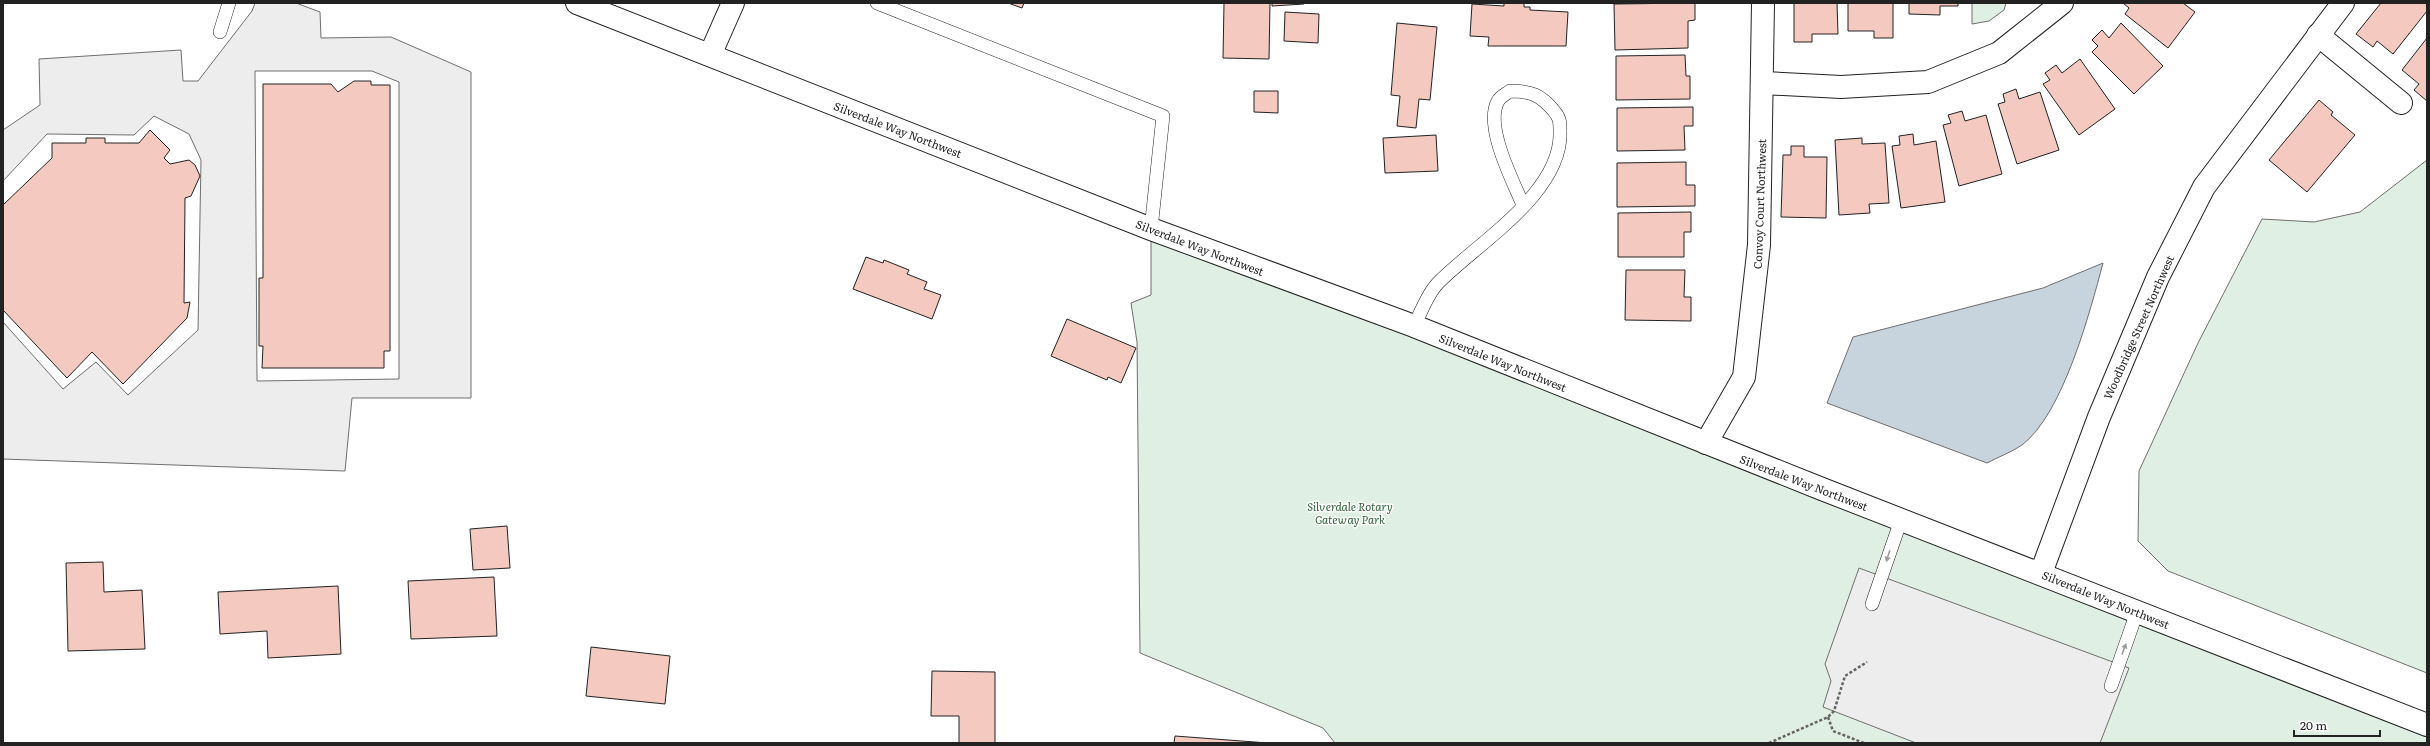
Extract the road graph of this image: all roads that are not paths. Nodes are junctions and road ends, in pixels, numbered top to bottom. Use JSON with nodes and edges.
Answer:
{"nodes":[{"id":1,"x":229,"y":3,"type":"edge"},
{"id":2,"x":577,"y":3,"type":"edge"},
{"id":3,"x":733,"y":3,"type":"edge"},
{"id":4,"x":877,"y":3,"type":"edge"},
{"id":5,"x":1763,"y":3,"type":"edge"},
{"id":6,"x":2062,"y":3,"type":"edge"},
{"id":7,"x":2343,"y":3,"type":"edge"},
{"id":8,"x":220,"y":32,"type":"dead end"},
{"id":9,"x":2318,"y":36,"type":"junction"},
{"id":10,"x":710,"y":55,"type":"junction"},
{"id":11,"x":1763,"y":83,"type":"junction"},
{"id":12,"x":2402,"y":103,"type":"dead end"},
{"id":13,"x":1523,"y":205,"type":"junction"},
{"id":14,"x":1151,"y":229,"type":"junction"},
{"id":15,"x":1414,"y":326,"type":"junction"},
{"id":16,"x":1706,"y":443,"type":"junction"},
{"id":17,"x":1901,"y":520,"type":"junction"},
{"id":18,"x":2041,"y":573,"type":"junction"},
{"id":19,"x":1872,"y":604,"type":"dead end"},
{"id":20,"x":2137,"y":612,"type":"junction"},
{"id":21,"x":2111,"y":686,"type":"dead end"},
{"id":22,"x":2427,"y":725,"type":"edge"}],
"edges":[{"from":1,"to":8,"type":"lane"},
{"from":2,"to":10,"type":"main road","name":"Silverdale Way Northwest"},
{"from":3,"to":10,"type":"main road"},
{"from":4,"to":14,"type":"lane"},
{"from":5,"to":11,"type":"main road","name":"Convoy Court Northwest"},
{"from":6,"to":11,"type":"main road"},
{"from":7,"to":9,"type":"main road","name":"Woodbridge Street Northwest"},
{"from":9,"to":12,"type":"main road"},
{"from":9,"to":18,"type":"main road","name":"Woodbridge Street Northwest"},
{"from":10,"to":14,"type":"main road","name":"Silverdale Way Northwest"},
{"from":11,"to":16,"type":"main road","name":"Convoy Court Northwest"},
{"from":13,"to":13,"type":"lane"},
{"from":13,"to":15,"type":"lane"},
{"from":14,"to":15,"type":"main road","name":"Silverdale Way Northwest"},
{"from":15,"to":16,"type":"main road","name":"Silverdale Way Northwest"},
{"from":16,"to":17,"type":"main road","name":"Silverdale Way Northwest"},
{"from":17,"to":18,"type":"main road","name":"Silverdale Way Northwest"},
{"from":17,"to":19,"type":"lane","one_way":true},
{"from":18,"to":20,"type":"main road","name":"Silverdale Way Northwest"},
{"from":21,"to":20,"type":"lane","one_way":true},
{"from":20,"to":22,"type":"main road","name":"Silverdale Way Northwest"}]}
